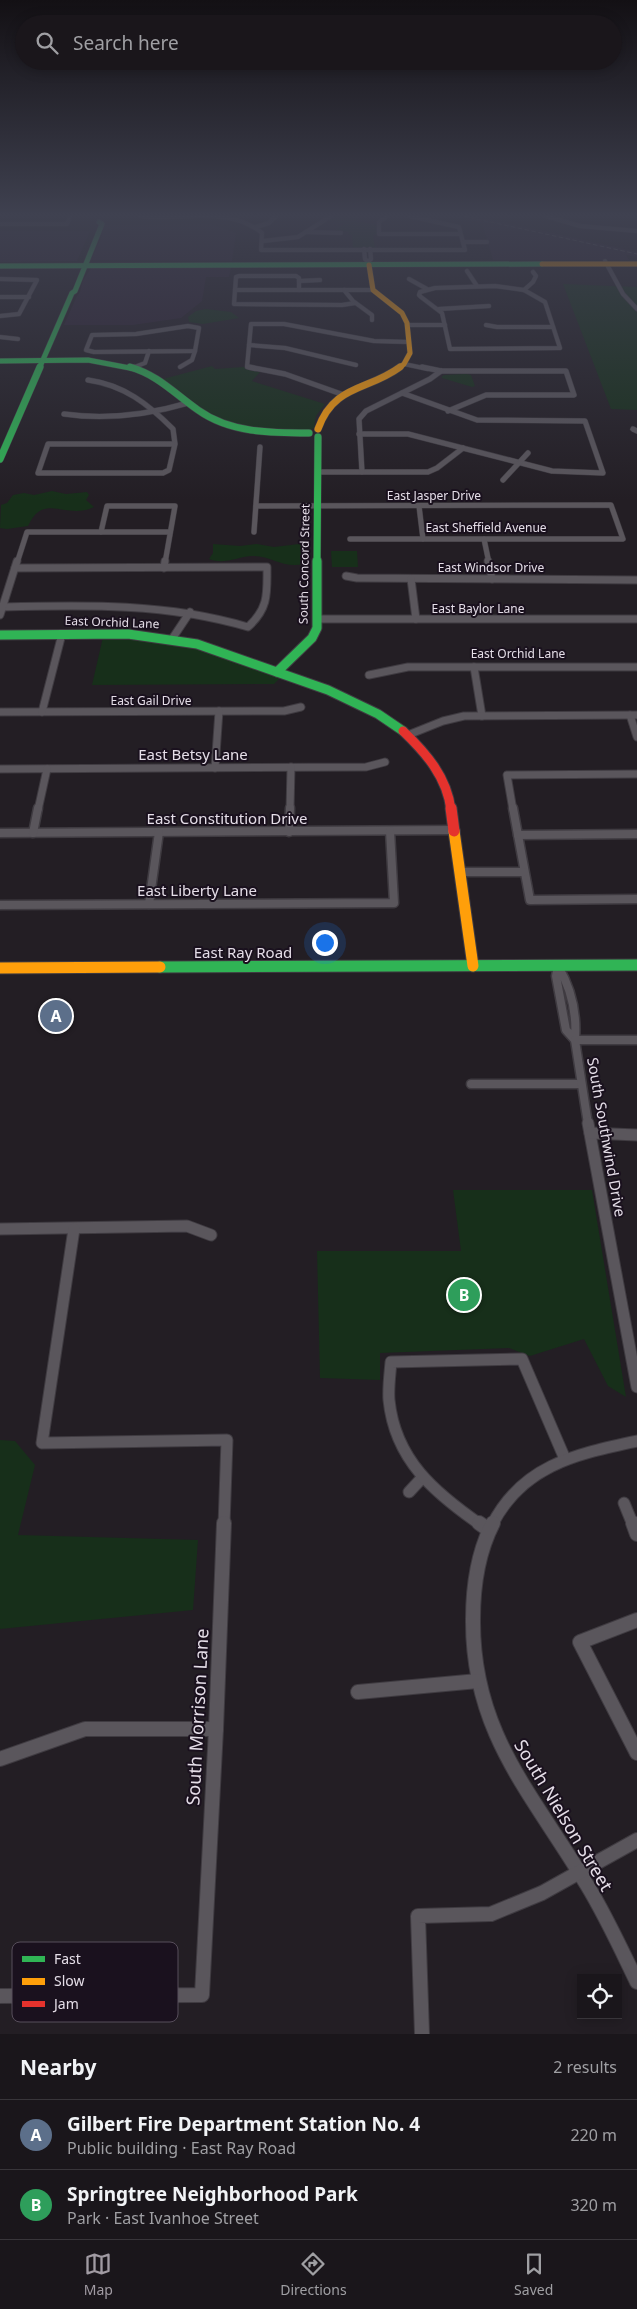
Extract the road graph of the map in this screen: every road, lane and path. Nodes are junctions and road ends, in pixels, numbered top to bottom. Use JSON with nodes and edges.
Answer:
{"nodes":[{"id":1,"x":20,"y":311,"type":"edge"},
{"id":2,"x":64,"y":311,"type":"edge"},
{"id":3,"x":366,"y":311,"type":"edge"},
{"id":4,"x":398,"y":311,"type":"edge"},
{"id":5,"x":438,"y":311,"type":"edge"},
{"id":6,"x":548,"y":311,"type":"edge"},
{"id":7,"x":0,"y":316,"type":"edge"},
{"id":8,"x":372,"y":320,"type":"dead end"},
{"id":9,"x":407,"y":324,"type":"junction"},
{"id":10,"x":444,"y":324,"type":"junction"},
{"id":11,"x":486,"y":325,"type":"dead end"},
{"id":12,"x":553,"y":327,"type":"junction"},
{"id":13,"x":0,"y":337,"type":"edge"},
{"id":14,"x":18,"y":339,"type":"dead end"},
{"id":15,"x":409,"y":342,"type":"junction"},
{"id":16,"x":249,"y":345,"type":"junction"},
{"id":17,"x":195,"y":351,"type":"junction"},
{"id":18,"x":149,"y":352,"type":"junction"},
{"id":19,"x":0,"y":361,"type":"edge"},
{"id":20,"x":42,"y":361,"type":"junction"},
{"id":21,"x":404,"y":364,"type":"junction"},
{"id":22,"x":356,"y":365,"type":"dead end"},
{"id":23,"x":180,"y":366,"type":"dead end"},
{"id":24,"x":132,"y":368,"type":"junction"},
{"id":25,"x":441,"y":371,"type":"junction"},
{"id":26,"x":88,"y":380,"type":"dead end"},
{"id":27,"x":402,"y":393,"type":"junction"},
{"id":28,"x":344,"y":395,"type":"junction"},
{"id":29,"x":188,"y":403,"type":"junction"},
{"id":30,"x":154,"y":411,"type":"junction"},
{"id":31,"x":448,"y":411,"type":"junction"},
{"id":32,"x":64,"y":414,"type":"dead end"},
{"id":33,"x":315,"y":433,"type":"junction"},
{"id":34,"x":359,"y":434,"type":"junction"},
{"id":35,"x":174,"y":444,"type":"junction"},
{"id":36,"x":260,"y":447,"type":"dead end"},
{"id":37,"x":463,"y":448,"type":"junction"},
{"id":38,"x":528,"y":453,"type":"dead end"},
{"id":39,"x":0,"y":459,"type":"edge"},
{"id":40,"x":519,"y":463,"type":"junction"},
{"id":41,"x":167,"y":472,"type":"joint"},
{"id":42,"x":319,"y":472,"type":"junction"},
{"id":43,"x":362,"y":472,"type":"junction"},
{"id":44,"x":38,"y":473,"type":"joint"},
{"id":45,"x":503,"y":480,"type":"dead end"},
{"id":46,"x":318,"y":505,"type":"junction"},
{"id":47,"x":612,"y":505,"type":"joint"},
{"id":48,"x":256,"y":506,"type":"junction"},
{"id":49,"x":419,"y":506,"type":"junction"},
{"id":50,"x":101,"y":532,"type":"junction"},
{"id":51,"x":170,"y":532,"type":"junction"},
{"id":52,"x":254,"y":532,"type":"dead end"},
{"id":53,"x":350,"y":539,"type":"dead end"},
{"id":54,"x":423,"y":539,"type":"junction"},
{"id":55,"x":484,"y":539,"type":"junction"},
{"id":56,"x":622,"y":539,"type":"joint"},
{"id":57,"x":15,"y":568,"type":"junction"},
{"id":58,"x":164,"y":568,"type":"junction"},
{"id":59,"x":267,"y":568,"type":"joint"},
{"id":60,"x":346,"y":576,"type":"dead end"},
{"id":61,"x":412,"y":579,"type":"junction"},
{"id":62,"x":492,"y":579,"type":"junction"},
{"id":63,"x":637,"y":579,"type":"edge"},
{"id":64,"x":2,"y":606,"type":"junction"},
{"id":65,"x":190,"y":612,"type":"junction"},
{"id":66,"x":0,"y":614,"type":"edge"},
{"id":67,"x":637,"y":618,"type":"edge"},
{"id":68,"x":319,"y":619,"type":"junction"},
{"id":69,"x":416,"y":619,"type":"junction"},
{"id":70,"x":62,"y":634,"type":"junction"},
{"id":71,"x":0,"y":635,"type":"edge"},
{"id":72,"x":172,"y":639,"type":"junction"},
{"id":73,"x":474,"y":667,"type":"junction"},
{"id":74,"x":637,"y":667,"type":"edge"},
{"id":75,"x":277,"y":672,"type":"junction"},
{"id":76,"x":369,"y":676,"type":"dead end"},
{"id":77,"x":301,"y":706,"type":"dead end"},
{"id":78,"x":219,"y":711,"type":"junction"},
{"id":79,"x":0,"y":712,"type":"edge"},
{"id":80,"x":42,"y":712,"type":"junction"},
{"id":81,"x":633,"y":715,"type":"edge"},
{"id":82,"x":482,"y":716,"type":"junction"},
{"id":83,"x":408,"y":735,"type":"junction"},
{"id":84,"x":637,"y":737,"type":"edge"},
{"id":85,"x":385,"y":762,"type":"dead end"},
{"id":86,"x":291,"y":767,"type":"junction"},
{"id":87,"x":215,"y":768,"type":"junction"},
{"id":88,"x":0,"y":769,"type":"edge"},
{"id":89,"x":47,"y":769,"type":"junction"},
{"id":90,"x":637,"y":774,"type":"edge"},
{"id":91,"x":455,"y":830,"type":"junction"},
{"id":92,"x":390,"y":831,"type":"junction"},
{"id":93,"x":159,"y":832,"type":"junction"},
{"id":94,"x":289,"y":832,"type":"junction"},
{"id":95,"x":0,"y":833,"type":"edge"},
{"id":96,"x":33,"y":833,"type":"junction"},
{"id":97,"x":637,"y":834,"type":"edge"},
{"id":98,"x":518,"y":835,"type":"junction"},
{"id":99,"x":460,"y":872,"type":"junction"},
{"id":100,"x":524,"y":872,"type":"junction"},
{"id":101,"x":637,"y":899,"type":"edge"},
{"id":102,"x":0,"y":904,"type":"edge"},
{"id":103,"x":150,"y":904,"type":"junction"},
{"id":104,"x":637,"y":965,"type":"edge"},
{"id":105,"x":473,"y":966,"type":"junction"},
{"id":106,"x":558,"y":966,"type":"junction"},
{"id":107,"x":0,"y":968,"type":"edge"},
{"id":108,"x":575,"y":1040,"type":"junction"},
{"id":109,"x":637,"y":1040,"type":"edge"},
{"id":110,"x":471,"y":1084,"type":"dead end"},
{"id":111,"x":581,"y":1084,"type":"junction"},
{"id":112,"x":590,"y":1133,"type":"junction"},
{"id":113,"x":637,"y":1135,"type":"edge"},
{"id":114,"x":0,"y":1229,"type":"edge"},
{"id":115,"x":74,"y":1229,"type":"junction"},
{"id":116,"x":211,"y":1235,"type":"dead end"},
{"id":117,"x":391,"y":1362,"type":"joint"},
{"id":118,"x":637,"y":1386,"type":"edge"},
{"id":119,"x":637,"y":1441,"type":"edge"},
{"id":120,"x":565,"y":1459,"type":"junction"},
{"id":121,"x":422,"y":1478,"type":"junction"},
{"id":122,"x":409,"y":1492,"type":"dead end"},
{"id":123,"x":624,"y":1503,"type":"dead end"},
{"id":124,"x":490,"y":1530,"type":"junction"},
{"id":125,"x":637,"y":1534,"type":"edge"},
{"id":126,"x":637,"y":1620,"type":"edge"},
{"id":127,"x":478,"y":1681,"type":"junction"},
{"id":128,"x":358,"y":1692,"type":"dead end"},
{"id":129,"x":216,"y":1729,"type":"junction"},
{"id":130,"x":637,"y":1753,"type":"edge"},
{"id":131,"x":0,"y":1759,"type":"edge"},
{"id":132,"x":637,"y":1840,"type":"edge"},
{"id":133,"x":580,"y":1874,"type":"junction"},
{"id":134,"x":637,"y":1982,"type":"edge"},
{"id":135,"x":178,"y":1996,"type":"edge"},
{"id":136,"x":422,"y":2034,"type":"edge"}],
"edges":[{"from":1,"to":7,"type":"street"},
{"from":2,"to":20,"type":"street"},
{"from":3,"to":8,"type":"street"},
{"from":4,"to":9,"type":"street"},
{"from":5,"to":10,"type":"street"},
{"from":6,"to":12,"type":"street"},
{"from":9,"to":10,"type":"street"},
{"from":9,"to":15,"type":"street"},
{"from":10,"to":12,"type":"street"},
{"from":11,"to":12,"type":"street"},
{"from":13,"to":14,"type":"street"},
{"from":15,"to":16,"type":"street"},
{"from":15,"to":21,"type":"street"},
{"from":16,"to":22,"type":"street"},
{"from":16,"to":28,"type":"street"},
{"from":17,"to":18,"type":"street"},
{"from":17,"to":18,"type":"street"},
{"from":17,"to":23,"type":"street"},
{"from":18,"to":24,"type":"street"},
{"from":19,"to":20,"type":"street"},
{"from":20,"to":24,"type":"street"},
{"from":20,"to":39,"type":"street"},
{"from":21,"to":25,"type":"street"},
{"from":21,"to":28,"type":"street","name":"South Concord Street"},
{"from":24,"to":29,"type":"street"},
{"from":25,"to":27,"type":"street"},
{"from":25,"to":31,"type":"street"},
{"from":26,"to":30,"type":"street"},
{"from":27,"to":31,"type":"street"},
{"from":27,"to":34,"type":"street"},
{"from":28,"to":33,"type":"street","name":"South Concord Street"},
{"from":29,"to":30,"type":"street"},
{"from":29,"to":33,"type":"street"},
{"from":30,"to":32,"type":"street"},
{"from":30,"to":35,"type":"street"},
{"from":31,"to":40,"type":"street"},
{"from":33,"to":42,"type":"street","name":"South Concord Street"},
{"from":34,"to":37,"type":"street"},
{"from":34,"to":43,"type":"street"},
{"from":35,"to":41,"type":"street"},
{"from":35,"to":44,"type":"street"},
{"from":36,"to":48,"type":"street"},
{"from":37,"to":40,"type":"street"},
{"from":37,"to":43,"type":"street"},
{"from":38,"to":40,"type":"street"},
{"from":40,"to":45,"type":"street"},
{"from":41,"to":44,"type":"street"},
{"from":42,"to":43,"type":"street"},
{"from":42,"to":46,"type":"street","name":"South Concord Street"},
{"from":46,"to":48,"type":"street","name":"East Jasper Drive"},
{"from":46,"to":49,"type":"street","name":"East Jasper Drive"},
{"from":46,"to":68,"type":"street","name":"South Concord Street"},
{"from":47,"to":49,"type":"street","name":"East Jasper Drive"},
{"from":47,"to":56,"type":"street"},
{"from":48,"to":52,"type":"street"},
{"from":49,"to":54,"type":"street"},
{"from":50,"to":51,"type":"street"},
{"from":50,"to":51,"type":"street"},
{"from":50,"to":57,"type":"street"},
{"from":51,"to":58,"type":"street"},
{"from":53,"to":54,"type":"street","name":"East Sheffield Avenue"},
{"from":54,"to":55,"type":"street","name":"East Sheffield Avenue"},
{"from":55,"to":56,"type":"street","name":"East Sheffield Avenue"},
{"from":55,"to":62,"type":"street"},
{"from":57,"to":58,"type":"street"},
{"from":57,"to":64,"type":"street"},
{"from":58,"to":59,"type":"street"},
{"from":59,"to":65,"type":"street"},
{"from":60,"to":61,"type":"street","name":"East Windsor Drive"},
{"from":61,"to":62,"type":"street","name":"East Windsor Drive"},
{"from":61,"to":69,"type":"street"},
{"from":62,"to":63,"type":"street","name":"East Windsor Drive"},
{"from":64,"to":65,"type":"street"},
{"from":64,"to":66,"type":"street"},
{"from":65,"to":72,"type":"street"},
{"from":67,"to":69,"type":"street","name":"East Baylor Lane"},
{"from":68,"to":69,"type":"street","name":"East Baylor Lane"},
{"from":68,"to":75,"type":"street","name":"South Concord Street"},
{"from":70,"to":71,"type":"street","name":"East Orchid Lane"},
{"from":70,"to":72,"type":"street","name":"East Orchid Lane"},
{"from":70,"to":80,"type":"street"},
{"from":72,"to":75,"type":"street","name":"East Orchid Lane"},
{"from":73,"to":74,"type":"street","name":"East Orchid Lane"},
{"from":73,"to":76,"type":"street","name":"East Orchid Lane"},
{"from":73,"to":82,"type":"street"},
{"from":75,"to":83,"type":"street"},
{"from":77,"to":78,"type":"street","name":"East Gail Drive"},
{"from":78,"to":80,"type":"street","name":"East Gail Drive"},
{"from":78,"to":87,"type":"street"},
{"from":79,"to":80,"type":"street","name":"East Gail Drive"},
{"from":81,"to":82,"type":"street"},
{"from":81,"to":84,"type":"street"},
{"from":82,"to":83,"type":"street"},
{"from":83,"to":91,"type":"street"},
{"from":85,"to":86,"type":"street","name":"East Betsy Lane"},
{"from":86,"to":87,"type":"street","name":"East Betsy Lane"},
{"from":86,"to":94,"type":"street"},
{"from":87,"to":89,"type":"street","name":"East Betsy Lane"},
{"from":88,"to":89,"type":"street","name":"East Betsy Lane"},
{"from":89,"to":96,"type":"street"},
{"from":90,"to":98,"type":"street"},
{"from":91,"to":92,"type":"street","name":"East Constitution Drive"},
{"from":91,"to":99,"type":"street"},
{"from":92,"to":94,"type":"street","name":"East Constitution Drive"},
{"from":92,"to":103,"type":"street","name":"East Liberty Lane"},
{"from":93,"to":94,"type":"street","name":"East Constitution Drive"},
{"from":93,"to":96,"type":"street","name":"East Constitution Drive"},
{"from":93,"to":103,"type":"street"},
{"from":95,"to":96,"type":"street","name":"East Constitution Drive"},
{"from":97,"to":98,"type":"street"},
{"from":98,"to":100,"type":"street"},
{"from":99,"to":100,"type":"street"},
{"from":99,"to":105,"type":"street"},
{"from":100,"to":101,"type":"street"},
{"from":102,"to":103,"type":"street","name":"East Liberty Lane"},
{"from":104,"to":106,"type":"street","name":"East Ray Road"},
{"from":105,"to":106,"type":"street","name":"East Ray Road"},
{"from":105,"to":107,"type":"street","name":"East Ray Road"},
{"from":106,"to":108,"type":"street","name":"South Southwind Drive"},
{"from":108,"to":109,"type":"street"},
{"from":108,"to":111,"type":"street","name":"South Southwind Drive"},
{"from":110,"to":111,"type":"street"},
{"from":111,"to":112,"type":"street","name":"South Southwind Drive"},
{"from":112,"to":113,"type":"street"},
{"from":112,"to":118,"type":"street","name":"South Southwind Drive"},
{"from":114,"to":115,"type":"street"},
{"from":115,"to":116,"type":"street"},
{"from":115,"to":129,"type":"street","name":"South Morrison Lane"},
{"from":117,"to":120,"type":"street"},
{"from":117,"to":121,"type":"street"},
{"from":119,"to":120,"type":"street","name":"South Nielson Street"},
{"from":120,"to":124,"type":"street","name":"South Nielson Street"},
{"from":121,"to":122,"type":"street"},
{"from":121,"to":124,"type":"street"},
{"from":123,"to":125,"type":"street"},
{"from":124,"to":127,"type":"street","name":"South Nielson Street"},
{"from":126,"to":130,"type":"street"},
{"from":127,"to":128,"type":"street"},
{"from":127,"to":133,"type":"street","name":"South Nielson Street"},
{"from":129,"to":131,"type":"street"},
{"from":129,"to":135,"type":"street","name":"South Morrison Lane"},
{"from":132,"to":133,"type":"street"},
{"from":133,"to":134,"type":"street","name":"South Nielson Street"},
{"from":133,"to":136,"type":"street"}]}
